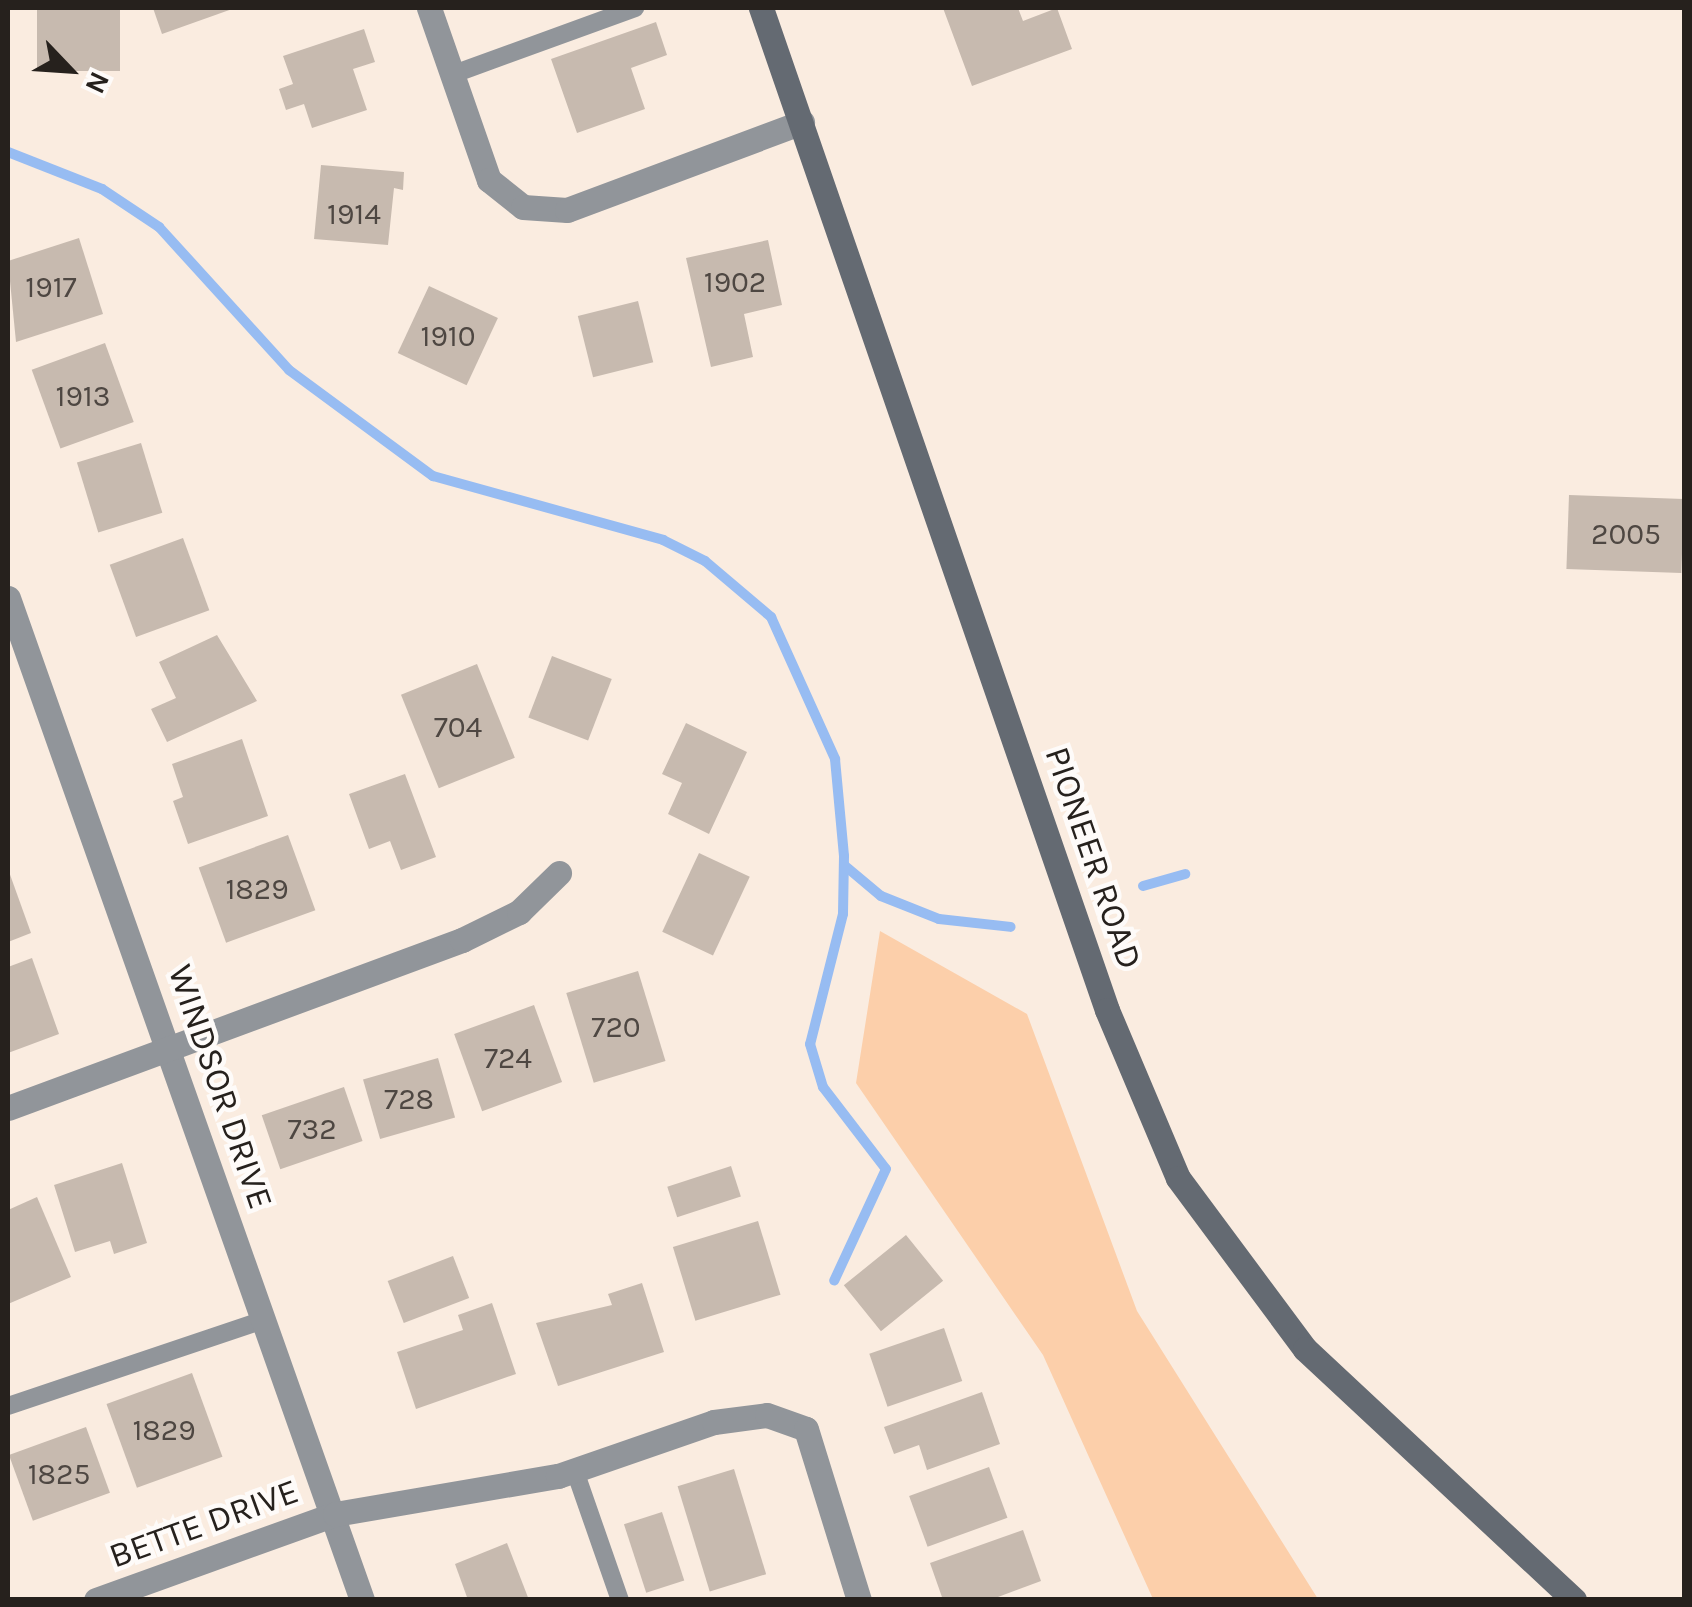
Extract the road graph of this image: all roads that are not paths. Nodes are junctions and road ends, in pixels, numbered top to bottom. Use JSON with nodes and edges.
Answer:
{"nodes":[{"id":1,"x":429,"y":8,"type":"edge"},
{"id":2,"x":635,"y":8,"type":"edge"},
{"id":3,"x":762,"y":8,"type":"edge"},
{"id":4,"x":451,"y":74,"type":"junction"},
{"id":5,"x":802,"y":122,"type":"junction"},
{"id":6,"x":8,"y":598,"type":"edge"},
{"id":7,"x":559,"y":872,"type":"dead end"},
{"id":8,"x":171,"y":1046,"type":"junction"},
{"id":9,"x":8,"y":1108,"type":"edge"},
{"id":10,"x":261,"y":1320,"type":"junction"},
{"id":11,"x":8,"y":1406,"type":"edge"},
{"id":12,"x":576,"y":1470,"type":"junction"},
{"id":13,"x":334,"y":1514,"type":"junction"},
{"id":14,"x":96,"y":1600,"type":"edge"},
{"id":15,"x":362,"y":1600,"type":"edge"},
{"id":16,"x":620,"y":1600,"type":"edge"},
{"id":17,"x":859,"y":1600,"type":"edge"},
{"id":18,"x":1574,"y":1600,"type":"edge"}],
"edges":[{"from":1,"to":4,"type":"street"},
{"from":2,"to":4,"type":"lane"},
{"from":3,"to":5,"type":"main road","name":"PIONEER ROAD"},
{"from":4,"to":5,"type":"street"},
{"from":5,"to":18,"type":"main road","name":"PIONEER ROAD"},
{"from":6,"to":8,"type":"street","name":"WINDSOR DRIVE"},
{"from":7,"to":8,"type":"street"},
{"from":8,"to":9,"type":"street"},
{"from":8,"to":10,"type":"street","name":"WINDSOR DRIVE"},
{"from":10,"to":11,"type":"lane"},
{"from":10,"to":13,"type":"street","name":"WINDSOR DRIVE"},
{"from":12,"to":13,"type":"street","name":"BETTE DRIVE"},
{"from":12,"to":16,"type":"lane"},
{"from":12,"to":17,"type":"street","name":"BETTE DRIVE"},
{"from":13,"to":14,"type":"street","name":"BETTE DRIVE"},
{"from":13,"to":15,"type":"street","name":"WINDSOR DRIVE"}]}
